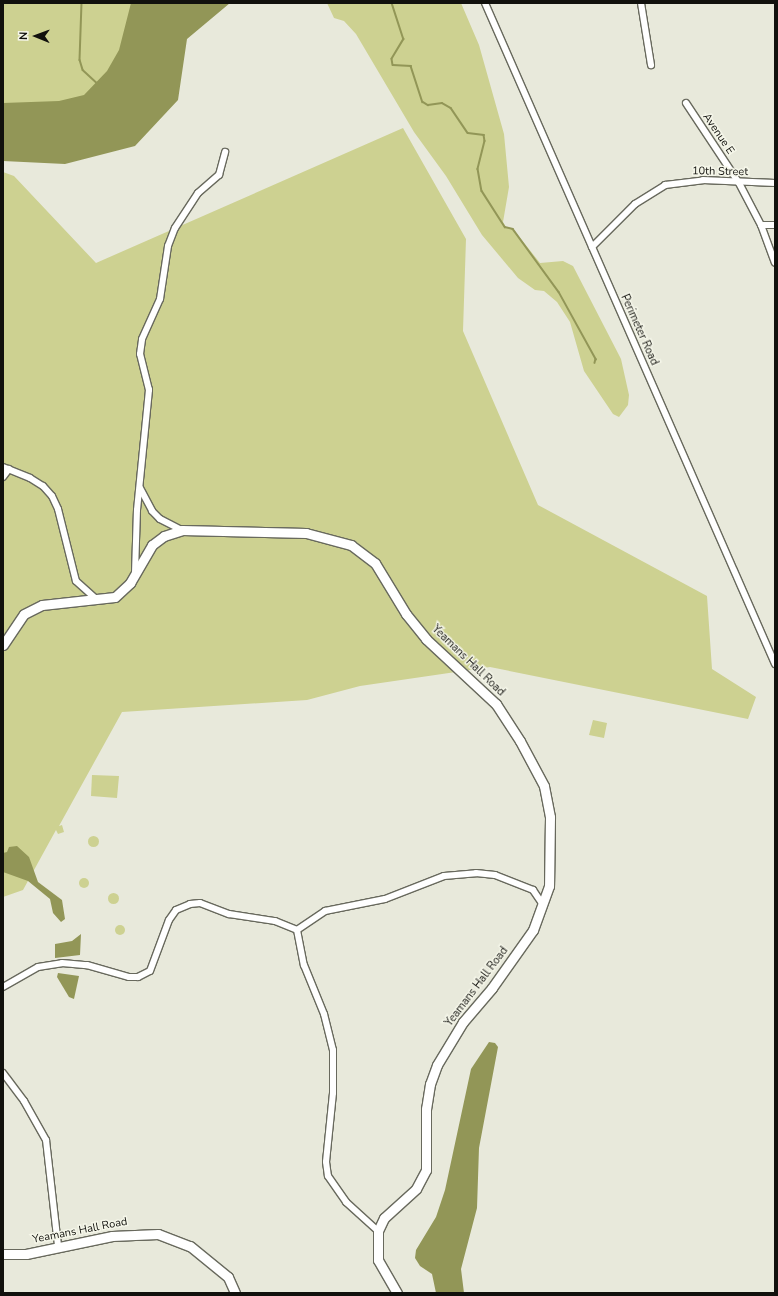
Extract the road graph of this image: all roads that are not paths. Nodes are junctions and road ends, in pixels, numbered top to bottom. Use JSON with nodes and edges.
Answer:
{"nodes":[{"id":1,"x":485,"y":3,"type":"edge"},
{"id":2,"x":641,"y":3,"type":"edge"},
{"id":3,"x":651,"y":65,"type":"dead end"},
{"id":4,"x":686,"y":103,"type":"dead end"},
{"id":5,"x":225,"y":152,"type":"dead end"},
{"id":6,"x":739,"y":183,"type":"junction"},
{"id":7,"x":775,"y":183,"type":"edge"},
{"id":8,"x":761,"y":225,"type":"junction"},
{"id":9,"x":775,"y":225,"type":"edge"},
{"id":10,"x":592,"y":247,"type":"junction"},
{"id":11,"x":775,"y":263,"type":"edge"},
{"id":12,"x":6,"y":468,"type":"edge"},
{"id":13,"x":3,"y":477,"type":"edge"},
{"id":14,"x":139,"y":485,"type":"junction"},
{"id":15,"x":182,"y":530,"type":"junction"},
{"id":16,"x":135,"y":573,"type":"junction"},
{"id":17,"x":96,"y":599,"type":"junction"},
{"id":18,"x":3,"y":645,"type":"edge"},
{"id":19,"x":775,"y":664,"type":"edge"},
{"id":20,"x":543,"y":905,"type":"junction"},
{"id":21,"x":297,"y":930,"type":"junction"},
{"id":22,"x":3,"y":987,"type":"edge"},
{"id":23,"x":3,"y":1073,"type":"edge"},
{"id":24,"x":378,"y":1231,"type":"junction"},
{"id":25,"x":58,"y":1246,"type":"junction"},
{"id":26,"x":3,"y":1254,"type":"edge"},
{"id":27,"x":234,"y":1293,"type":"edge"},
{"id":28,"x":397,"y":1293,"type":"edge"}],
"edges":[{"from":1,"to":10,"type":"street","name":"Perimeter Road"},
{"from":2,"to":3,"type":"street"},
{"from":4,"to":6,"type":"street","name":"Avenue E"},
{"from":5,"to":14,"type":"street"},
{"from":6,"to":7,"type":"street","name":"10th Street"},
{"from":6,"to":8,"type":"street","name":"Avenue E"},
{"from":6,"to":10,"type":"street","name":"10th Street"},
{"from":8,"to":9,"type":"street"},
{"from":8,"to":11,"type":"street","name":"Avenue E"},
{"from":10,"to":19,"type":"street","name":"Perimeter Road"},
{"from":12,"to":13,"type":"street"},
{"from":12,"to":17,"type":"street"},
{"from":14,"to":15,"type":"street"},
{"from":14,"to":16,"type":"street"},
{"from":15,"to":16,"type":"street","name":"Yeamans Hall Road"},
{"from":15,"to":20,"type":"street","name":"Yeamans Hall Road"},
{"from":16,"to":17,"type":"street","name":"Yeamans Hall Road"},
{"from":17,"to":18,"type":"street","name":"Yeamans Hall Road"},
{"from":20,"to":21,"type":"street"},
{"from":20,"to":24,"type":"street","name":"Yeamans Hall Road"},
{"from":21,"to":22,"type":"street"},
{"from":21,"to":24,"type":"street"},
{"from":23,"to":25,"type":"street"},
{"from":24,"to":28,"type":"street"},
{"from":25,"to":26,"type":"street","name":"Yeamans Hall Road"},
{"from":25,"to":27,"type":"street","name":"Yeamans Hall Road"}]}
